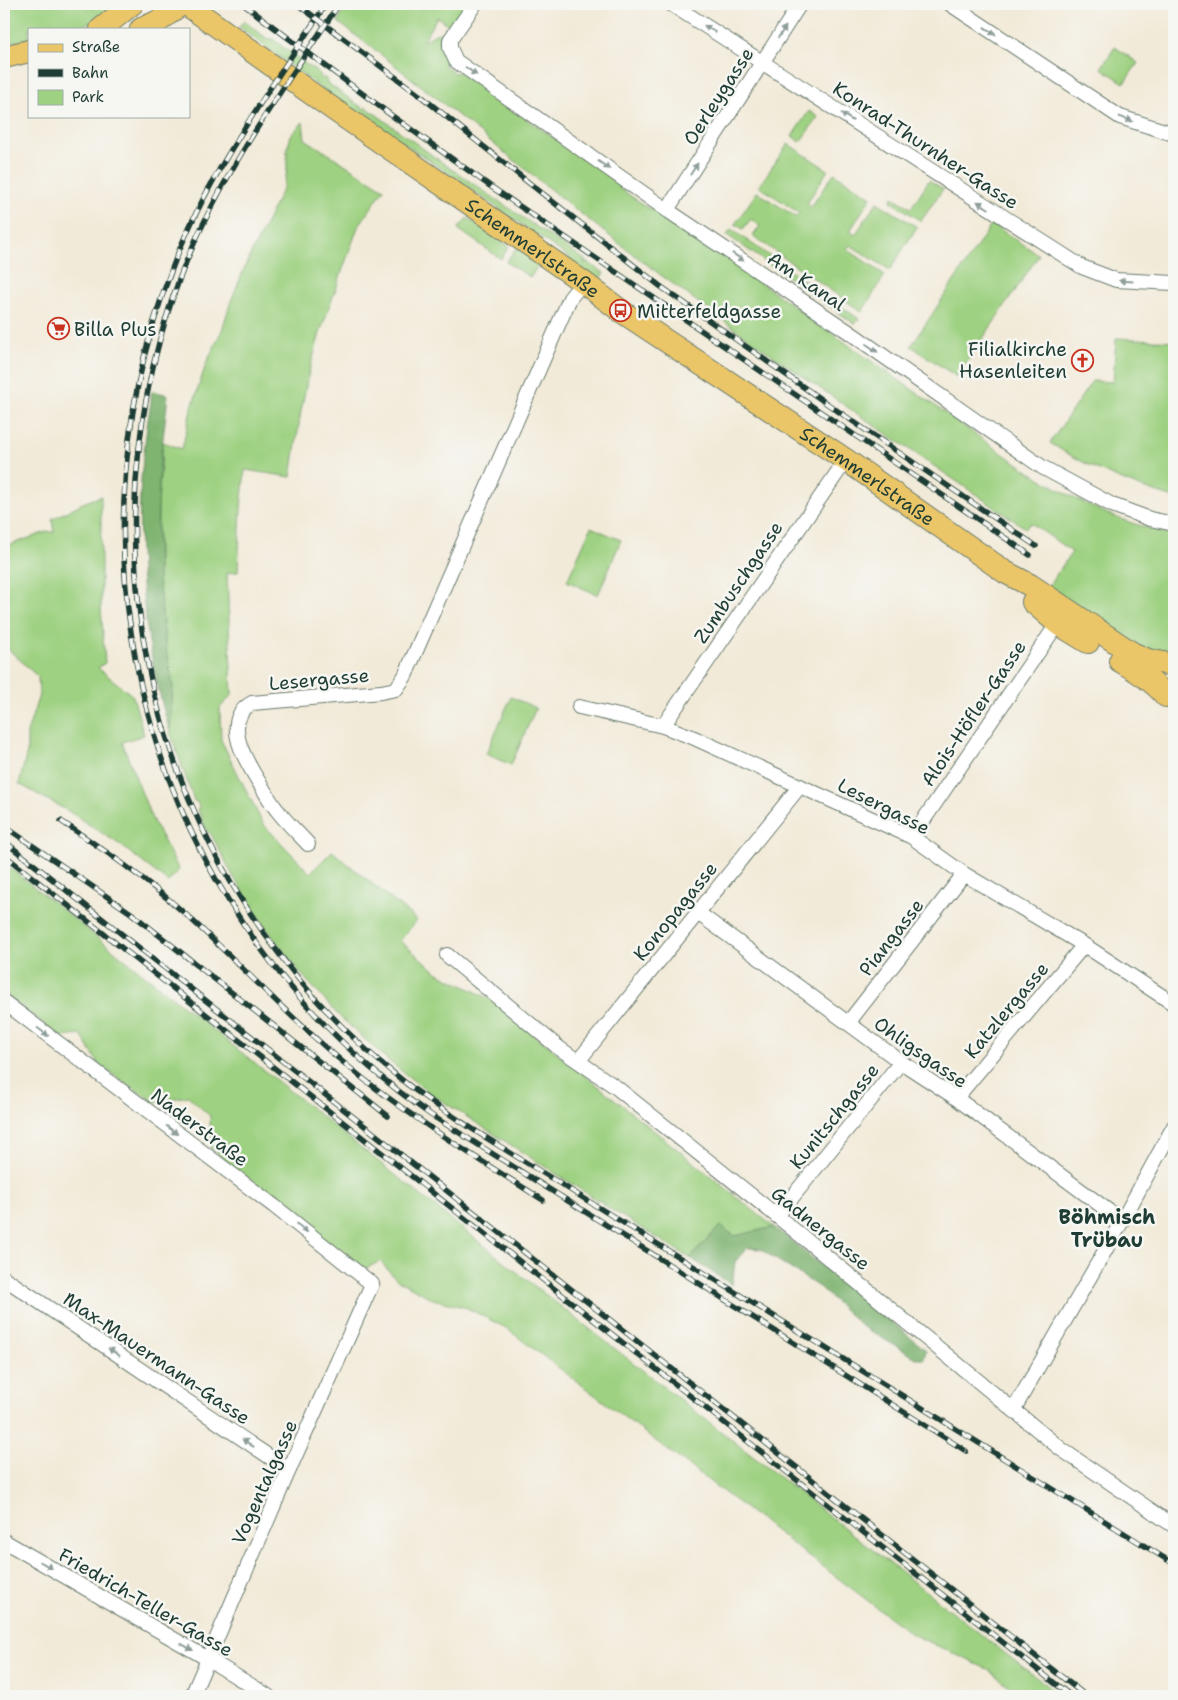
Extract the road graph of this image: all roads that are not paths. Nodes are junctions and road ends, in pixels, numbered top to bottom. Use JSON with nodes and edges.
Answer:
{"nodes":[{"id":1,"x":132,"y":4,"type":"edge"},
{"id":2,"x":181,"y":4,"type":"edge"},
{"id":3,"x":186,"y":4,"type":"edge"},
{"id":4,"x":475,"y":4,"type":"edge"},
{"id":5,"x":671,"y":4,"type":"edge"},
{"id":6,"x":800,"y":4,"type":"edge"},
{"id":7,"x":950,"y":4,"type":"edge"},
{"id":8,"x":102,"y":28,"type":"edge"},
{"id":9,"x":143,"y":28,"type":"edge"},
{"id":10,"x":28,"y":51,"type":"edge"},
{"id":11,"x":4,"y":57,"type":"edge"},
{"id":12,"x":762,"y":62,"type":"junction"},
{"id":13,"x":1174,"y":134,"type":"edge"},
{"id":14,"x":668,"y":210,"type":"junction"},
{"id":15,"x":583,"y":282,"type":"junction"},
{"id":16,"x":1174,"y":283,"type":"edge"},
{"id":17,"x":846,"y":460,"type":"junction"},
{"id":18,"x":1174,"y":524,"type":"edge"},
{"id":19,"x":1062,"y":617,"type":"junction"},
{"id":20,"x":1174,"y":666,"type":"edge"},
{"id":21,"x":1170,"y":701,"type":"edge"},
{"id":22,"x":579,"y":707,"type":"dead end"},
{"id":23,"x":663,"y":726,"type":"junction"},
{"id":24,"x":800,"y":786,"type":"junction"},
{"id":25,"x":912,"y":837,"type":"junction"},
{"id":26,"x":308,"y":844,"type":"dead end"},
{"id":27,"x":964,"y":874,"type":"junction"},
{"id":28,"x":698,"y":913,"type":"junction"},
{"id":29,"x":1084,"y":945,"type":"junction"},
{"id":30,"x":447,"y":955,"type":"dead end"},
{"id":31,"x":4,"y":1002,"type":"edge"},
{"id":32,"x":1174,"y":1004,"type":"edge"},
{"id":33,"x":848,"y":1023,"type":"junction"},
{"id":34,"x":578,"y":1060,"type":"junction"},
{"id":35,"x":901,"y":1062,"type":"junction"},
{"id":36,"x":956,"y":1098,"type":"junction"},
{"id":37,"x":1174,"y":1126,"type":"edge"},
{"id":38,"x":777,"y":1216,"type":"junction"},
{"id":39,"x":1122,"y":1221,"type":"junction"},
{"id":40,"x":4,"y":1278,"type":"edge"},
{"id":41,"x":372,"y":1284,"type":"joint"},
{"id":42,"x":1014,"y":1409,"type":"junction"},
{"id":43,"x":289,"y":1470,"type":"junction"},
{"id":44,"x":1174,"y":1526,"type":"edge"},
{"id":45,"x":4,"y":1541,"type":"edge"},
{"id":46,"x":208,"y":1659,"type":"junction"},
{"id":47,"x":192,"y":1696,"type":"edge"},
{"id":48,"x":268,"y":1696,"type":"edge"}],
"edges":[{"from":1,"to":8,"type":"main road"},
{"from":2,"to":9,"type":"main road"},
{"from":3,"to":15,"type":"main road","name":"Schemmerlstraße"},
{"from":4,"to":14,"type":"street","name":"Am Kanal","one_way":true},
{"from":12,"to":5,"type":"street","name":"Konrad-Thurnher-Gasse","one_way":true},
{"from":12,"to":6,"type":"street","name":"Oerleygasse","one_way":true},
{"from":7,"to":13,"type":"street","one_way":true},
{"from":10,"to":11,"type":"main road"},
{"from":14,"to":12,"type":"street","name":"Oerleygasse","one_way":true},
{"from":16,"to":12,"type":"street","name":"Konrad-Thurnher-Gasse","one_way":true},
{"from":14,"to":18,"type":"street","name":"Am Kanal","one_way":true},
{"from":15,"to":17,"type":"main road","name":"Schemmerlstraße"},
{"from":15,"to":26,"type":"street","name":"Lesergasse"},
{"from":17,"to":19,"type":"main road","name":"Schemmerlstraße"},
{"from":17,"to":23,"type":"street","name":"Zumbuschgasse"},
{"from":19,"to":20,"type":"main road","name":"Schemmerlstraße"},
{"from":19,"to":21,"type":"main road","name":"Schemmerlstraße"},
{"from":19,"to":25,"type":"street","name":"Alois-Höfler-Gasse"},
{"from":20,"to":21,"type":"main road"},
{"from":22,"to":23,"type":"street","name":"Lesergasse"},
{"from":23,"to":24,"type":"street","name":"Lesergasse"},
{"from":24,"to":25,"type":"street","name":"Lesergasse"},
{"from":24,"to":28,"type":"street","name":"Konopagasse"},
{"from":25,"to":27,"type":"street","name":"Lesergasse"},
{"from":27,"to":29,"type":"street","name":"Lesergasse"},
{"from":27,"to":33,"type":"street","name":"Piangasse"},
{"from":28,"to":33,"type":"street","name":"Ohligsgasse"},
{"from":28,"to":34,"type":"street","name":"Konopagasse"},
{"from":29,"to":32,"type":"street","name":"Lesergasse"},
{"from":29,"to":36,"type":"street","name":"Katzlergasse"},
{"from":30,"to":34,"type":"street","name":"Gadnergasse"},
{"from":31,"to":41,"type":"street","name":"Naderstraße","one_way":true},
{"from":33,"to":35,"type":"street","name":"Ohligsgasse"},
{"from":34,"to":38,"type":"street","name":"Gadnergasse"},
{"from":35,"to":36,"type":"street","name":"Ohligsgasse"},
{"from":35,"to":38,"type":"street","name":"Kunitschgasse"},
{"from":36,"to":39,"type":"street","name":"Ohligsgasse"},
{"from":37,"to":39,"type":"street"},
{"from":38,"to":42,"type":"street","name":"Gadnergasse"},
{"from":39,"to":42,"type":"street"},
{"from":43,"to":40,"type":"street","name":"Max-Mauermann-Gasse","one_way":true},
{"from":41,"to":43,"type":"street","name":"Vogentalgasse"},
{"from":42,"to":44,"type":"street","name":"Gadnergasse"},
{"from":43,"to":46,"type":"street","name":"Vogentalgasse"},
{"from":45,"to":46,"type":"street","name":"Friedrich-Teller-Gasse","one_way":true},
{"from":46,"to":47,"type":"street","name":"Vogentalgasse"},
{"from":46,"to":48,"type":"street","name":"Friedrich-Teller-Gasse"}]}
